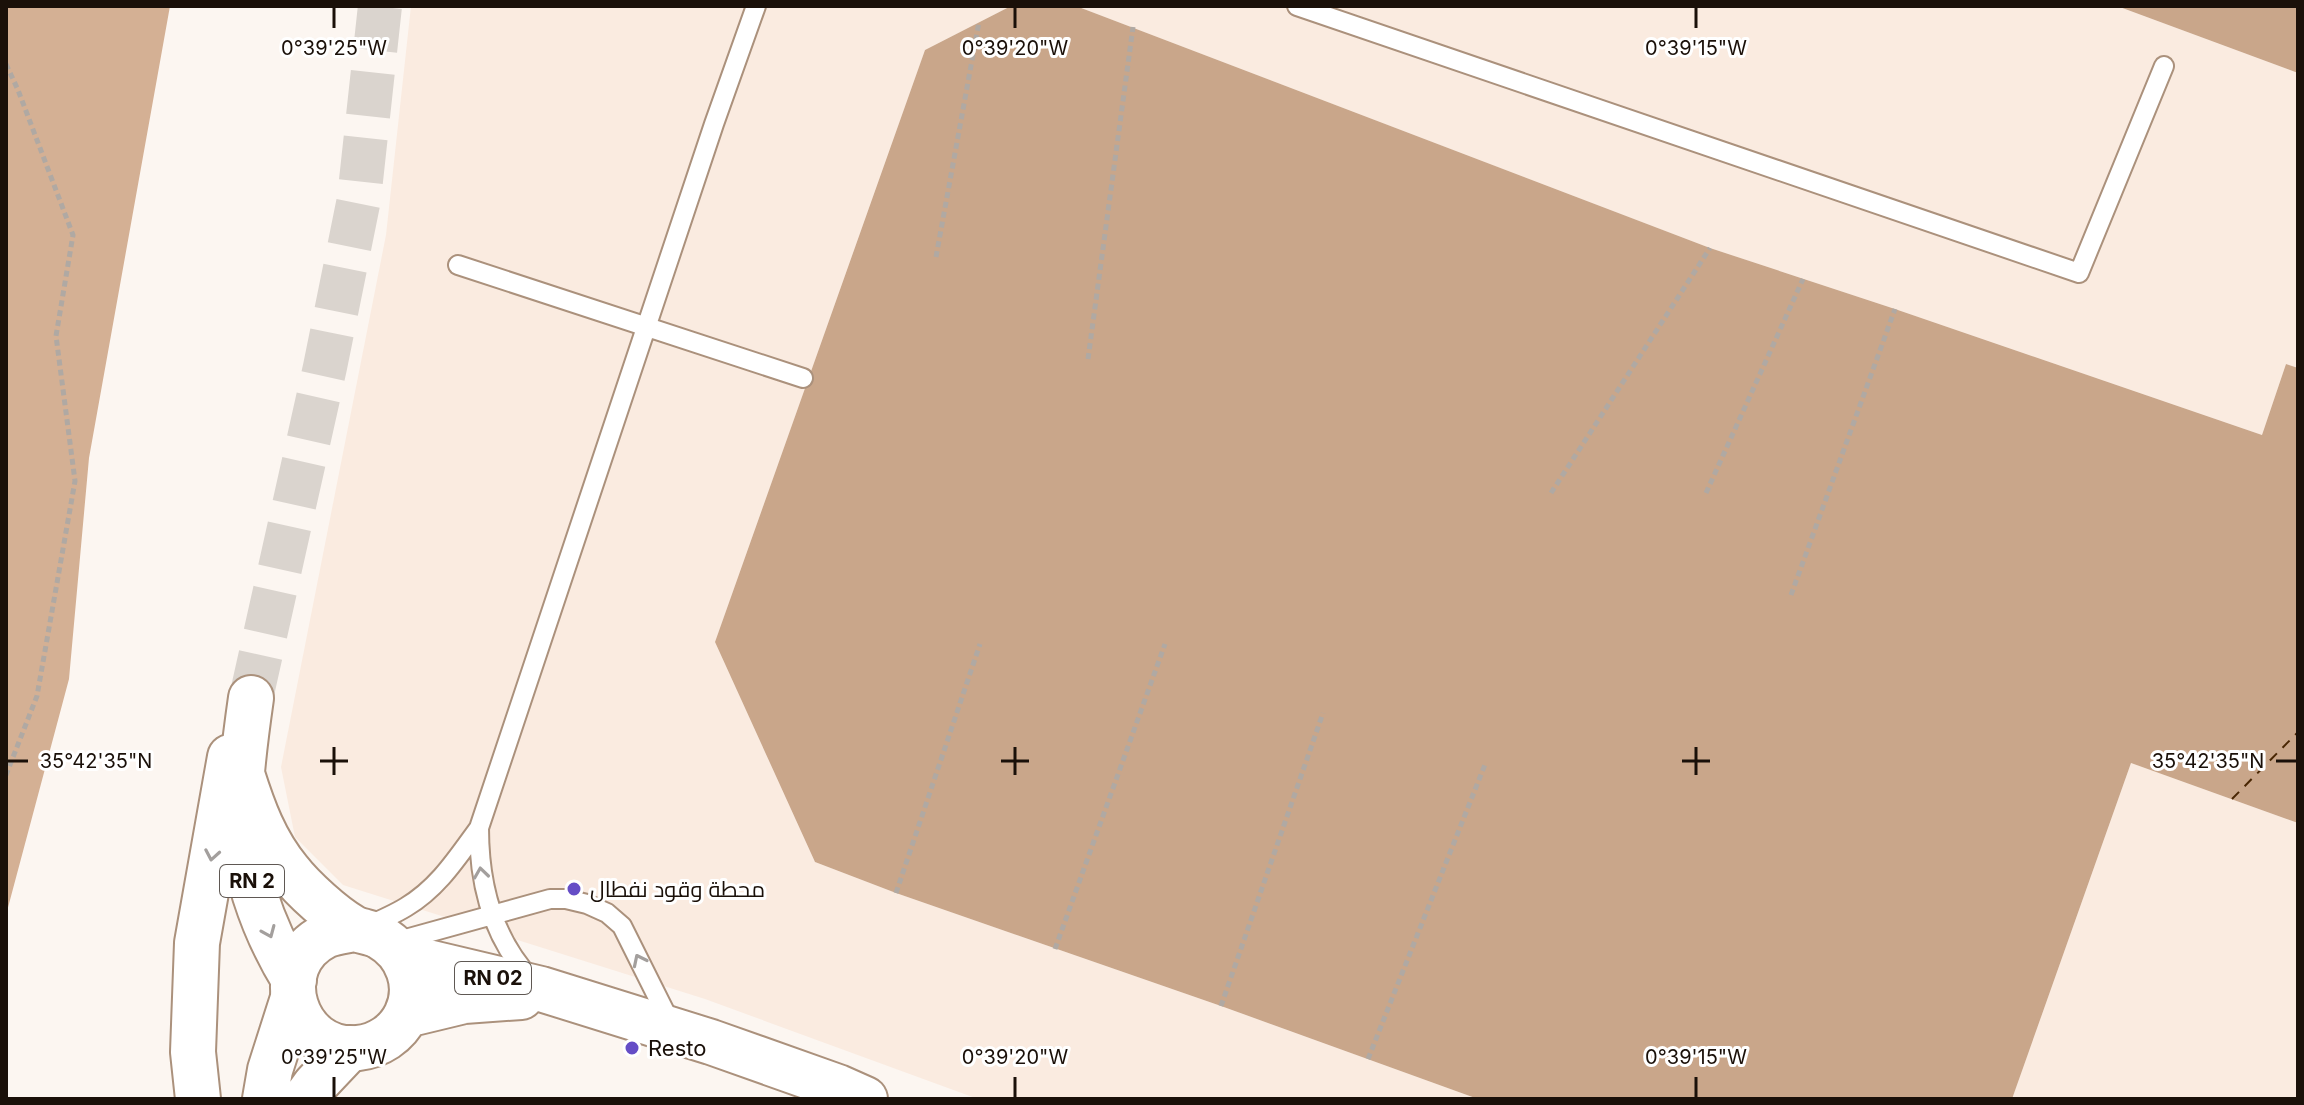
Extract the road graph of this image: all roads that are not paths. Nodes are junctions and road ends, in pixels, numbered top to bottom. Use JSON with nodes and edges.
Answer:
{"nodes":[{"id":1,"x":756,"y":6,"type":"edge"},
{"id":2,"x":1297,"y":6,"type":"edge"},
{"id":3,"x":2164,"y":66,"type":"dead end"},
{"id":4,"x":458,"y":265,"type":"dead end"},
{"id":5,"x":646,"y":328,"type":"junction"},
{"id":6,"x":803,"y":378,"type":"dead end"},
{"id":7,"x":242,"y":774,"type":"junction"},
{"id":8,"x":479,"y":828,"type":"junction"},
{"id":9,"x":491,"y":914,"type":"junction"},
{"id":10,"x":376,"y":940,"type":"junction"},
{"id":11,"x":293,"y":989,"type":"junction"},
{"id":12,"x":541,"y":989,"type":"junction"},
{"id":13,"x":583,"y":1003,"type":"junction"},
{"id":14,"x":406,"y":1015,"type":"junction"},
{"id":15,"x":674,"y":1030,"type":"junction"},
{"id":16,"x":350,"y":1048,"type":"junction"},
{"id":17,"x":198,"y":1099,"type":"edge"},
{"id":18,"x":265,"y":1099,"type":"edge"},
{"id":19,"x":305,"y":1099,"type":"edge"},
{"id":20,"x":865,"y":1099,"type":"edge"}],
"edges":[{"from":1,"to":5,"type":"lane"},
{"from":2,"to":3,"type":"lane"},
{"from":4,"to":5,"type":"lane"},
{"from":5,"to":6,"type":"lane"},
{"from":5,"to":8,"type":"lane"},
{"from":7,"to":10,"type":"main road","number":"RN 2"},
{"from":7,"to":11,"type":"main road","number":"RN 2","one_way":true},
{"from":7,"to":17,"type":"main road","number":"RN 2","one_way":true},
{"from":9,"to":8,"type":"lane","one_way":true},
{"from":8,"to":10,"type":"lane"},
{"from":9,"to":10,"type":"lane"},
{"from":9,"to":12,"type":"lane"},
{"from":15,"to":9,"type":"lane","one_way":true},
{"from":10,"to":11,"type":"main road"},
{"from":10,"to":12,"type":"main road","number":"RN 02"},
{"from":10,"to":14,"type":"main road"},
{"from":11,"to":16,"type":"main road"},
{"from":11,"to":18,"type":"main road"},
{"from":12,"to":13,"type":"main road","number":"RN 02"},
{"from":13,"to":14,"type":"main road","number":"RN 02"},
{"from":13,"to":15,"type":"main road","number":"RN 02"},
{"from":14,"to":16,"type":"main road"},
{"from":15,"to":20,"type":"main road","number":"RN 02"},
{"from":16,"to":19,"type":"main road"}]}
